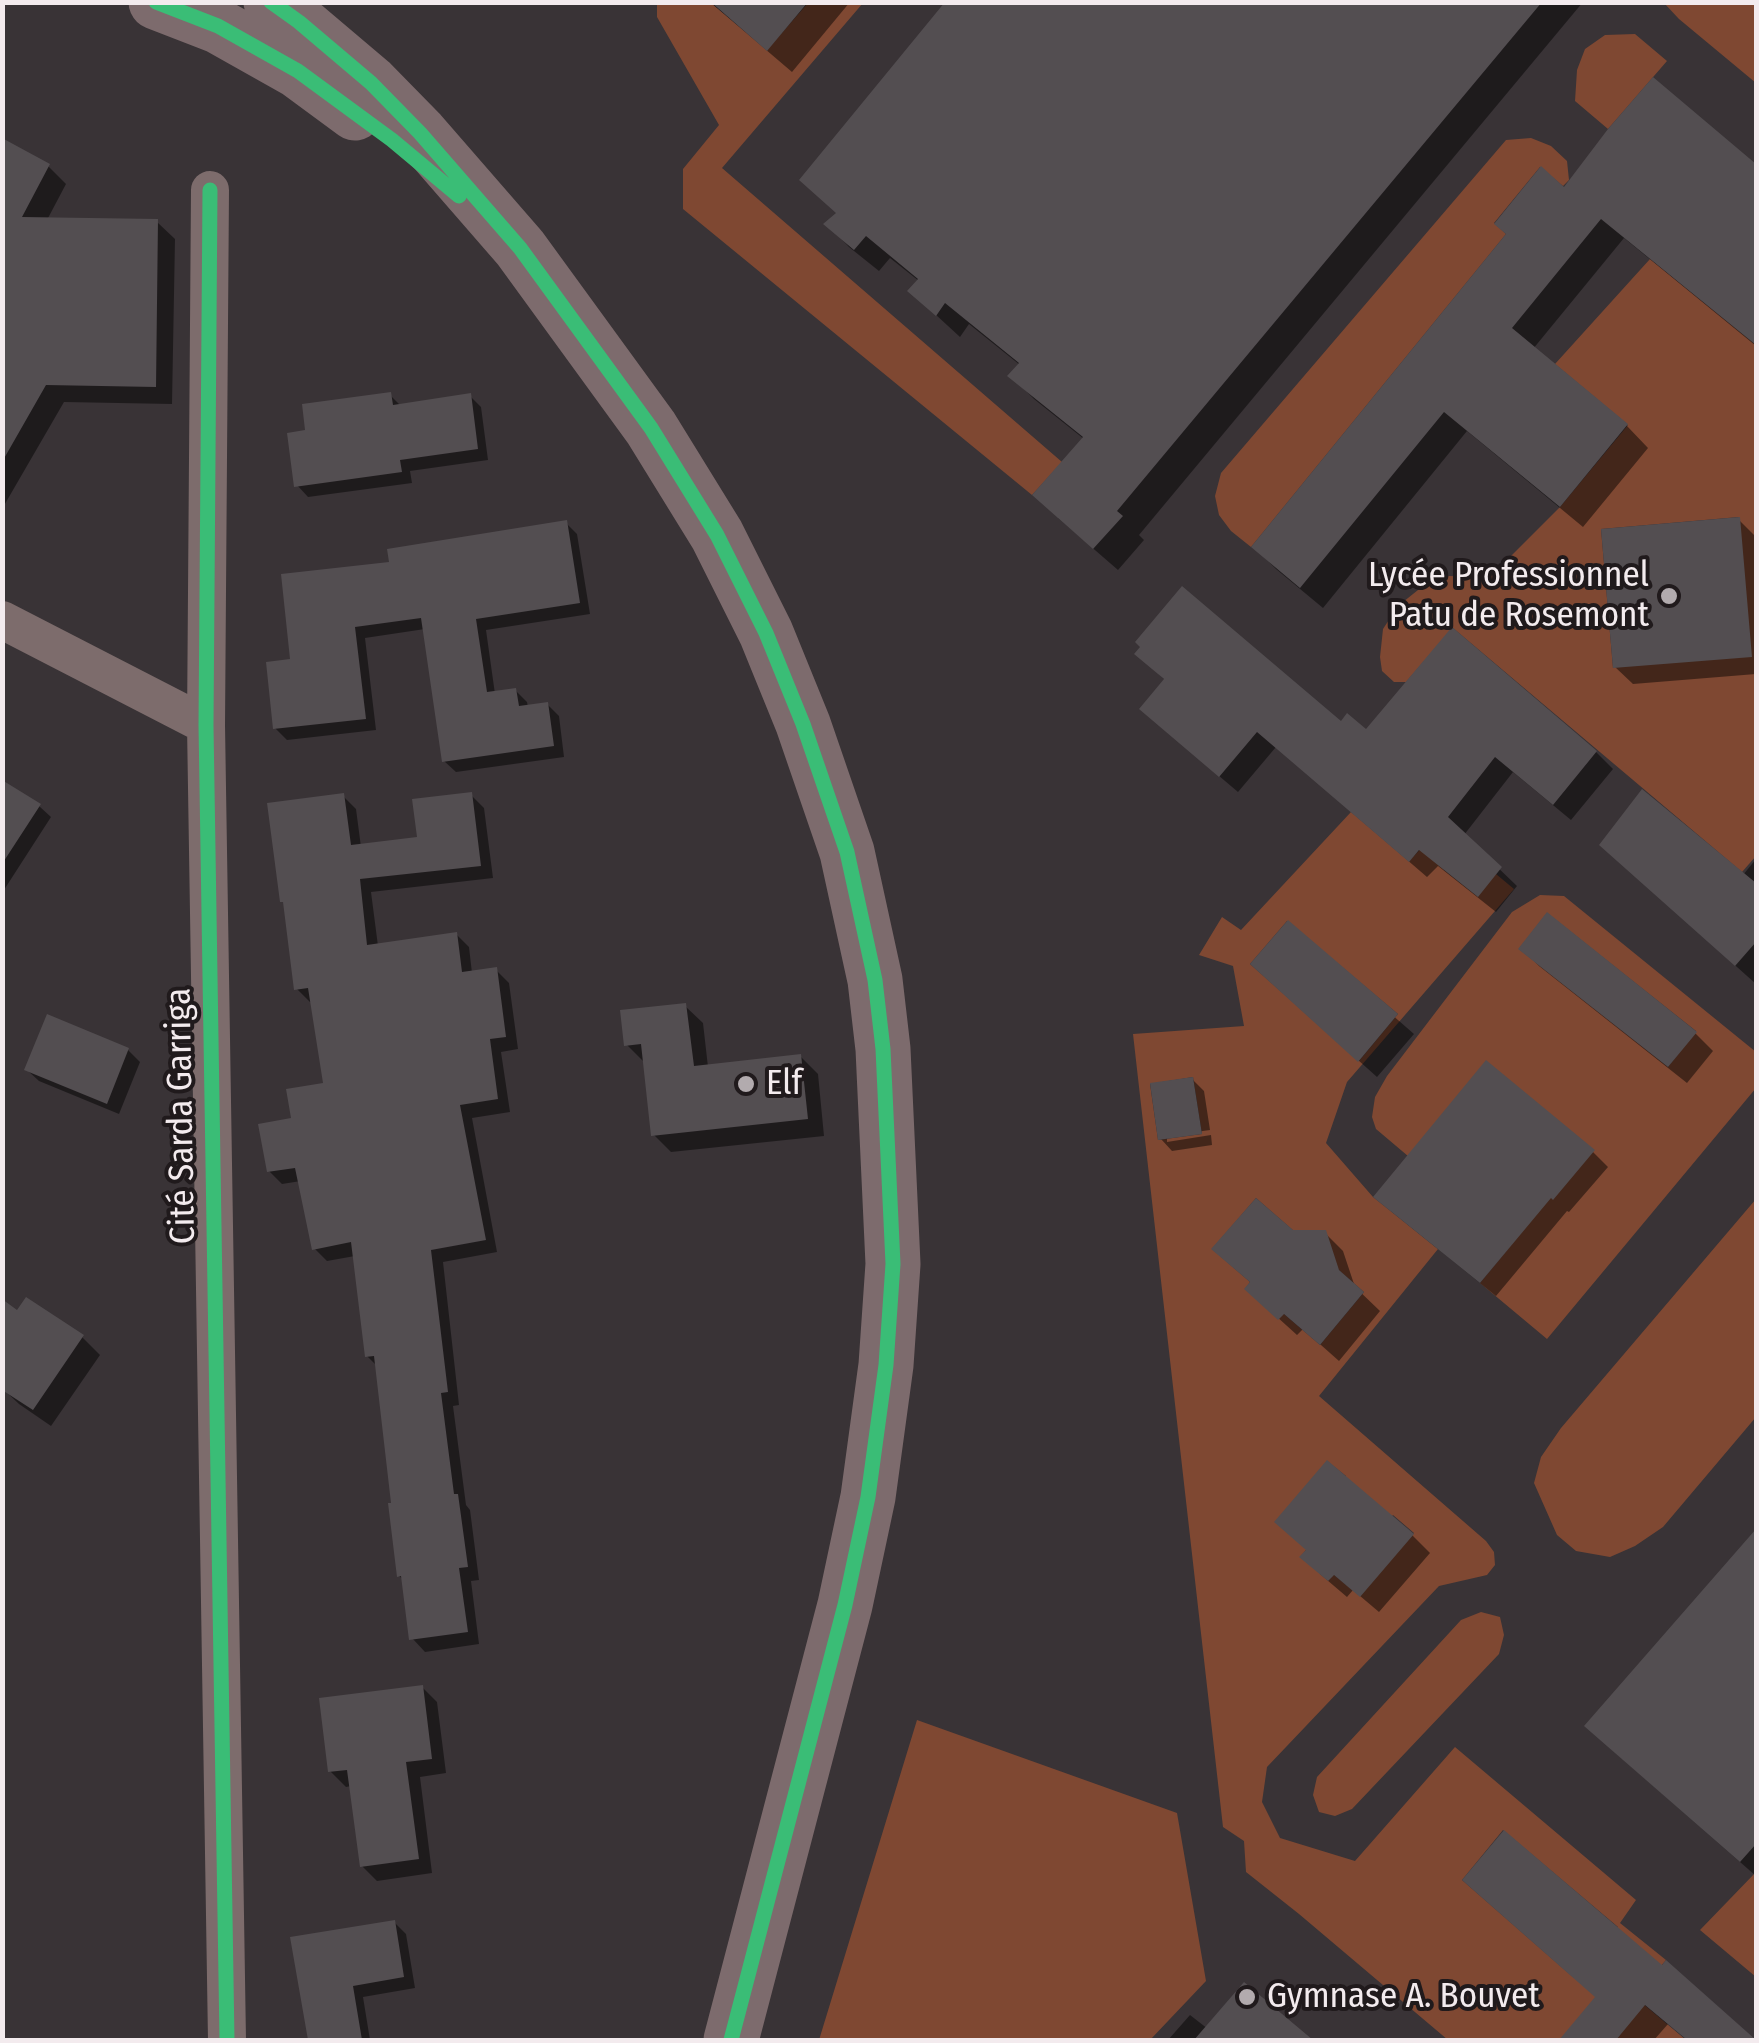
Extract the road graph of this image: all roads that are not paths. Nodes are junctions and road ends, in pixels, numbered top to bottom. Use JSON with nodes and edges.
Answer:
{"nodes":[{"id":1,"x":156,"y":2,"type":"edge"},
{"id":2,"x":271,"y":2,"type":"edge"},
{"id":3,"x":210,"y":190,"type":"dead end"},
{"id":4,"x":520,"y":248,"type":"junction"},
{"id":5,"x":2,"y":620,"type":"edge"},
{"id":6,"x":206,"y":725,"type":"junction"},
{"id":7,"x":227,"y":2040,"type":"edge"},
{"id":8,"x":731,"y":2040,"type":"edge"}],
"edges":[{"from":1,"to":4,"type":"main road"},
{"from":2,"to":4,"type":"main road"},
{"from":3,"to":6,"type":"street","name":"Cité Sarda Garriga"},
{"from":4,"to":8,"type":"main road"},
{"from":5,"to":6,"type":"street"},
{"from":6,"to":7,"type":"street","name":"Cité Sarda Garriga"}]}
